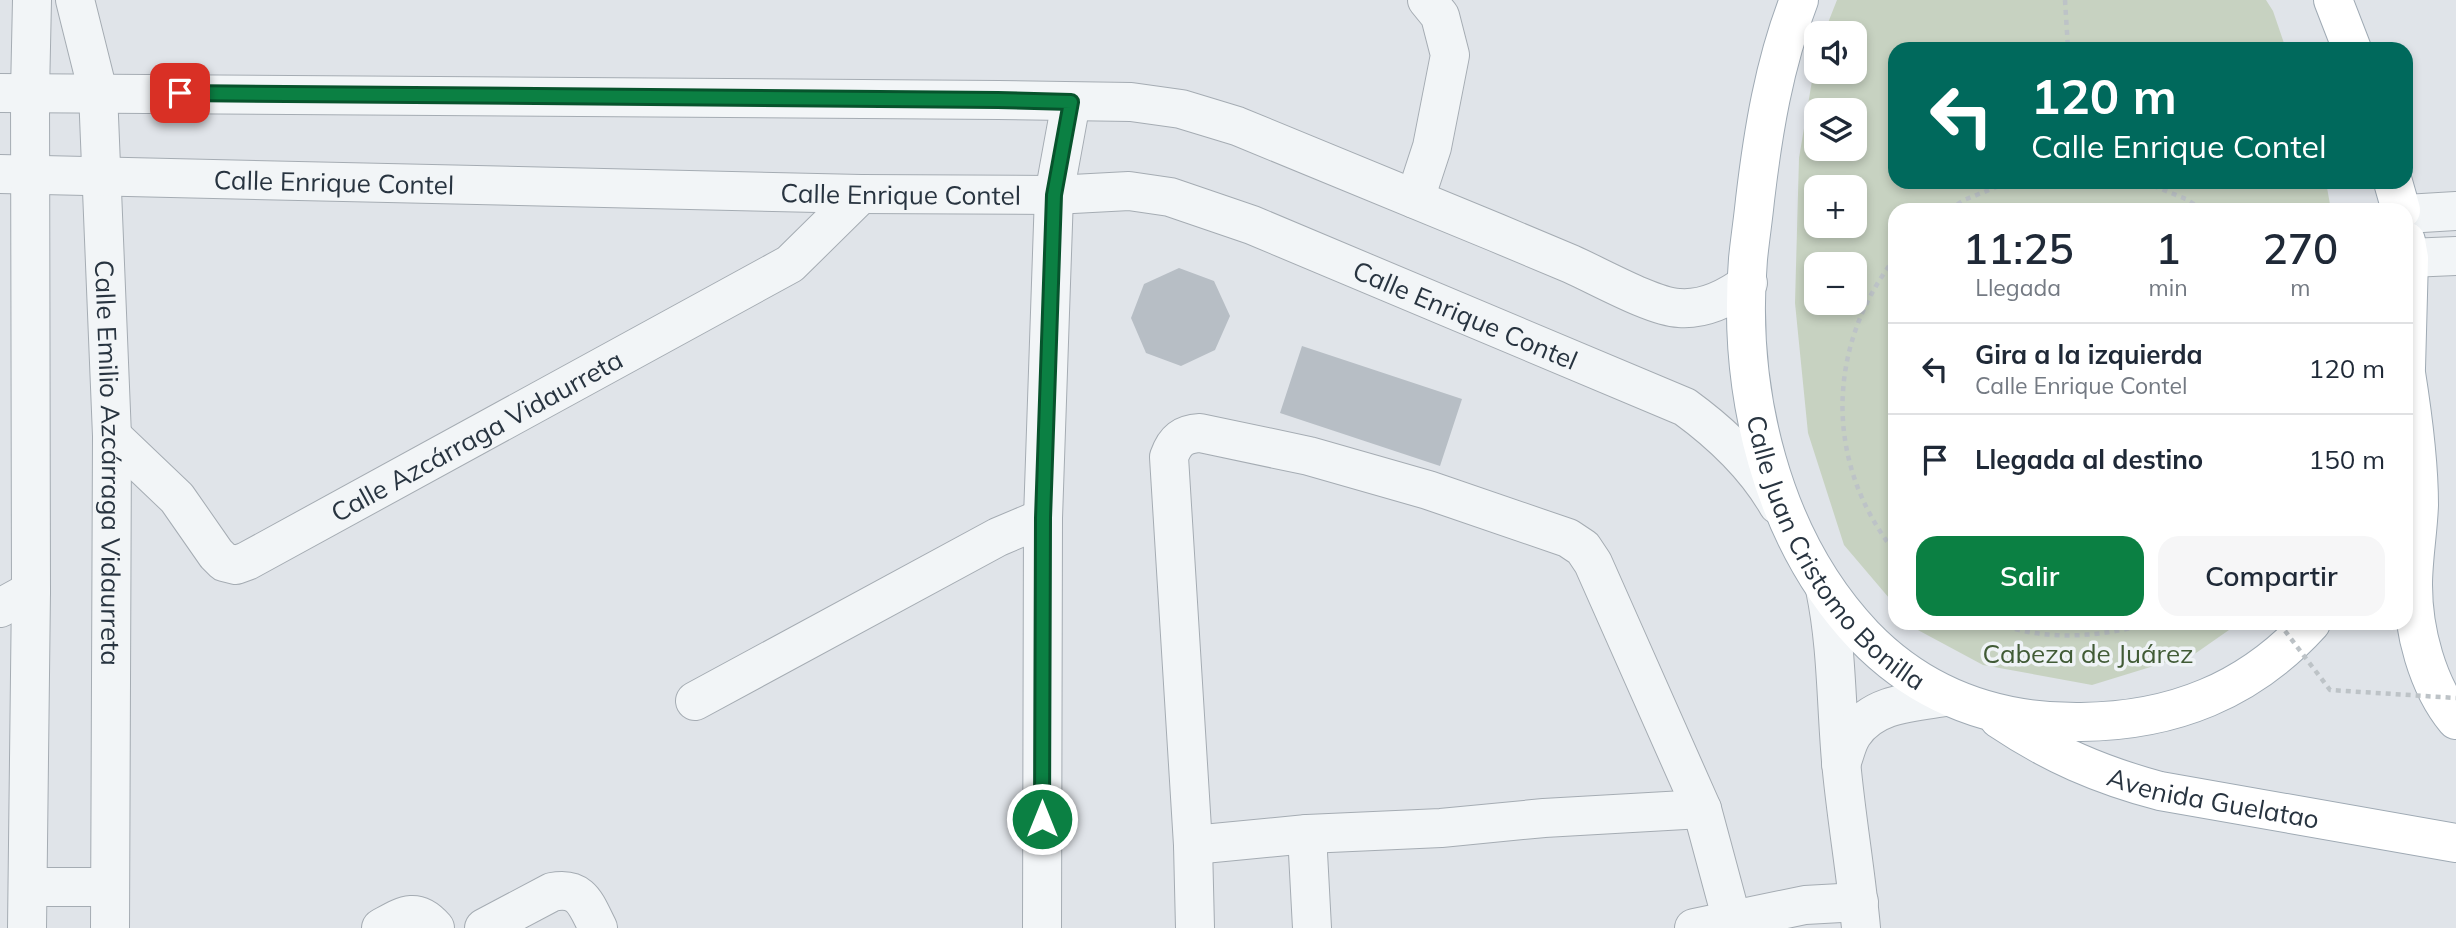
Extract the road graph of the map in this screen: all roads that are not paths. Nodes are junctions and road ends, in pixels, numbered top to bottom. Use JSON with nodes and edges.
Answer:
{"nodes":[{"id":1,"x":32,"y":0,"type":"edge"},
{"id":2,"x":75,"y":0,"type":"edge"},
{"id":3,"x":1427,"y":0,"type":"edge"},
{"id":4,"x":1799,"y":0,"type":"edge"},
{"id":5,"x":2333,"y":0,"type":"edge"},
{"id":6,"x":2349,"y":42,"type":"edge"},
{"id":7,"x":98,"y":92,"type":"junction"},
{"id":8,"x":15,"y":93,"type":"edge"},
{"id":9,"x":1071,"y":102,"type":"junction"},
{"id":10,"x":15,"y":174,"type":"edge"},
{"id":11,"x":101,"y":177,"type":"junction"},
{"id":12,"x":860,"y":194,"type":"junction"},
{"id":13,"x":1054,"y":195,"type":"junction"},
{"id":14,"x":1415,"y":200,"type":"junction"},
{"id":15,"x":2456,"y":211,"type":"edge"},
{"id":16,"x":2413,"y":214,"type":"edge"},
{"id":17,"x":2413,"y":251,"type":"edge"},
{"id":18,"x":2456,"y":256,"type":"edge"},
{"id":19,"x":1748,"y":283,"type":"junction"},
{"id":20,"x":2413,"y":427,"type":"edge"},
{"id":21,"x":112,"y":436,"type":"junction"},
{"id":22,"x":1043,"y":518,"type":"junction"},
{"id":23,"x":1790,"y":525,"type":"junction"},
{"id":24,"x":2413,"y":587,"type":"edge"},
{"id":25,"x":2413,"y":587,"type":"edge"},
{"id":26,"x":1825,"y":589,"type":"junction"},
{"id":27,"x":16,"y":600,"type":"edge"},
{"id":28,"x":2305,"y":630,"type":"edge"},
{"id":29,"x":1946,"y":697,"type":"junction"},
{"id":30,"x":695,"y":701,"type":"dead end"},
{"id":31,"x":1986,"y":710,"type":"junction"},
{"id":32,"x":2456,"y":720,"type":"edge"},
{"id":33,"x":1841,"y":764,"type":"junction"},
{"id":34,"x":1702,"y":808,"type":"junction"},
{"id":35,"x":1307,"y":834,"type":"junction"},
{"id":36,"x":2456,"y":843,"type":"edge"},
{"id":37,"x":1193,"y":845,"type":"junction"},
{"id":38,"x":28,"y":887,"type":"junction"},
{"id":39,"x":110,"y":887,"type":"junction"},
{"id":40,"x":1860,"y":915,"type":"edge"},
{"id":41,"x":1733,"y":924,"type":"edge"},
{"id":42,"x":27,"y":928,"type":"edge"},
{"id":43,"x":110,"y":928,"type":"edge"},
{"id":44,"x":381,"y":928,"type":"edge"},
{"id":45,"x":436,"y":928,"type":"edge"},
{"id":46,"x":484,"y":928,"type":"edge"},
{"id":47,"x":598,"y":928,"type":"edge"},
{"id":48,"x":1042,"y":928,"type":"edge"},
{"id":49,"x":1195,"y":928,"type":"edge"},
{"id":50,"x":1312,"y":928,"type":"edge"},
{"id":51,"x":1694,"y":928,"type":"edge"}],
"edges":[{"from":1,"to":8,"type":"street"},
{"from":2,"to":7,"type":"street","name":"Calle Emilio Azcárraga Vidaurreta"},
{"from":3,"to":14,"type":"street"},
{"from":4,"to":19,"type":"main road","name":"Calle Juan Cristomo Bonilla"},
{"from":5,"to":6,"type":"main road"},
{"from":7,"to":8,"type":"street"},
{"from":7,"to":9,"type":"street"},
{"from":7,"to":11,"type":"street","name":"Calle Emilio Azcárraga Vidaurreta"},
{"from":8,"to":10,"type":"street"},
{"from":9,"to":13,"type":"street"},
{"from":9,"to":14,"type":"street"},
{"from":10,"to":11,"type":"street","name":"Calle Enrique Contel"},
{"from":10,"to":27,"type":"street"},
{"from":11,"to":12,"type":"street","name":"Calle Enrique Contel"},
{"from":11,"to":21,"type":"street","name":"Calle Emilio Azcárraga Vidaurreta"},
{"from":12,"to":13,"type":"street","name":"Calle Enrique Contel"},
{"from":12,"to":21,"type":"street","name":"Calle Azcárraga Vidaurreta"},
{"from":13,"to":22,"type":"street"},
{"from":13,"to":23,"type":"street","name":"Calle Enrique Contel"},
{"from":14,"to":19,"type":"street"},
{"from":15,"to":16,"type":"street"},
{"from":17,"to":18,"type":"street"},
{"from":19,"to":23,"type":"main road","name":"Calle Juan Cristomo Bonilla"},
{"from":20,"to":25,"type":"main road"},
{"from":21,"to":39,"type":"street","name":"Calle Emilio Azcárraga Vidaurreta"},
{"from":22,"to":30,"type":"street"},
{"from":22,"to":48,"type":"street"},
{"from":23,"to":26,"type":"main road","name":"Calle Juan Cristomo Bonilla"},
{"from":24,"to":32,"type":"main road"},
{"from":26,"to":29,"type":"main road","name":"Calle Juan Cristomo Bonilla"},
{"from":26,"to":33,"type":"street"},
{"from":27,"to":38,"type":"street"},
{"from":28,"to":31,"type":"main road","name":"Calle Juan Cristomo Bonilla"},
{"from":29,"to":31,"type":"main road","name":"Calle Juan Cristomo Bonilla"},
{"from":29,"to":33,"type":"street"},
{"from":31,"to":36,"type":"main road","name":"Avenida Guelatao"},
{"from":33,"to":40,"type":"street"},
{"from":34,"to":35,"type":"street"},
{"from":34,"to":37,"type":"street"},
{"from":34,"to":41,"type":"street"},
{"from":35,"to":37,"type":"street"},
{"from":35,"to":50,"type":"street"},
{"from":37,"to":49,"type":"street"},
{"from":38,"to":39,"type":"street"},
{"from":38,"to":42,"type":"street"},
{"from":39,"to":43,"type":"street","name":"Calle Emilio Azcárraga Vidaurreta"},
{"from":40,"to":41,"type":"street"},
{"from":41,"to":51,"type":"street"},
{"from":44,"to":45,"type":"street"},
{"from":46,"to":47,"type":"street"}]}
